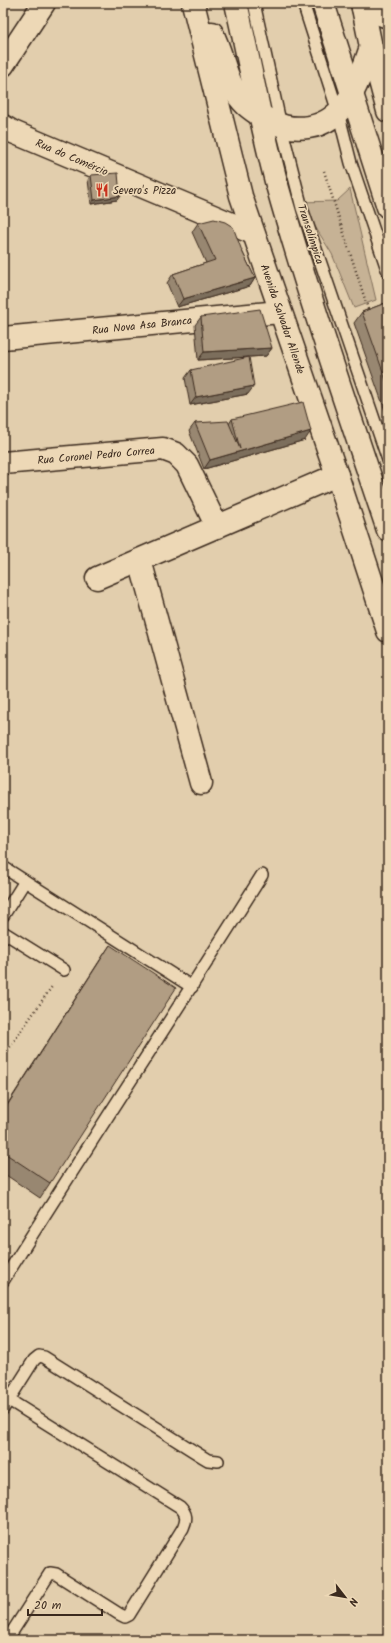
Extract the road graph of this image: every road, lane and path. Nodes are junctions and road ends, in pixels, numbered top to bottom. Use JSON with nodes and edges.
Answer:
{"nodes":[{"id":1,"x":44,"y":3,"type":"edge"},
{"id":2,"x":194,"y":3,"type":"edge"},
{"id":3,"x":236,"y":3,"type":"edge"},
{"id":4,"x":254,"y":3,"type":"edge"},
{"id":5,"x":303,"y":3,"type":"edge"},
{"id":6,"x":323,"y":3,"type":"edge"},
{"id":7,"x":362,"y":6,"type":"edge"},
{"id":8,"x":388,"y":17,"type":"edge"},
{"id":9,"x":371,"y":47,"type":"junction"},
{"id":10,"x":3,"y":65,"type":"edge"},
{"id":11,"x":352,"y":94,"type":"junction"},
{"id":12,"x":388,"y":111,"type":"edge"},
{"id":13,"x":338,"y":112,"type":"junction"},
{"id":14,"x":260,"y":115,"type":"junction"},
{"id":15,"x":281,"y":126,"type":"junction"},
{"id":16,"x":6,"y":131,"type":"edge"},
{"id":17,"x":324,"y":171,"type":"dead end"},
{"id":18,"x":388,"y":207,"type":"edge"},
{"id":19,"x":253,"y":232,"type":"junction"},
{"id":20,"x":388,"y":272,"type":"edge"},
{"id":21,"x":280,"y":312,"type":"junction"},
{"id":22,"x":370,"y":317,"type":"edge"},
{"id":23,"x":3,"y":338,"type":"edge"},
{"id":24,"x":388,"y":460,"type":"edge"},
{"id":25,"x":3,"y":463,"type":"edge"},
{"id":26,"x":337,"y":475,"type":"junction"},
{"id":27,"x":217,"y":526,"type":"junction"},
{"id":28,"x":388,"y":530,"type":"edge"},
{"id":29,"x":140,"y":560,"type":"junction"},
{"id":30,"x":97,"y":578,"type":"dead end"},
{"id":31,"x":388,"y":631,"type":"edge"},
{"id":32,"x":201,"y":783,"type":"dead end"},
{"id":33,"x":3,"y":867,"type":"edge"},
{"id":34,"x":262,"y":875,"type":"dead end"},
{"id":35,"x":25,"y":881,"type":"junction"},
{"id":36,"x":3,"y":916,"type":"edge"},
{"id":37,"x":3,"y":932,"type":"edge"},
{"id":38,"x":64,"y":970,"type":"joint"},
{"id":39,"x":192,"y":987,"type":"junction"},
{"id":40,"x":3,"y":1057,"type":"edge"},
{"id":41,"x":3,"y":1281,"type":"edge"},
{"id":42,"x":6,"y":1405,"type":"edge"},
{"id":43,"x":218,"y":1461,"type":"dead end"},
{"id":44,"x":7,"y":1640,"type":"edge"}],
"edges":[{"from":1,"to":10,"type":"main road"},
{"from":2,"to":14,"type":"main road"},
{"from":2,"to":19,"type":"main road","name":"Avenida Salvador Allende"},
{"from":3,"to":14,"type":"main road"},
{"from":4,"to":15,"type":"lane","name":"Transolímpica"},
{"from":5,"to":13,"type":"lane"},
{"from":6,"to":11,"type":"main road"},
{"from":7,"to":8,"type":"main road"},
{"from":7,"to":9,"type":"main road"},
{"from":9,"to":11,"type":"main road"},
{"from":9,"to":12,"type":"main road"},
{"from":11,"to":13,"type":"main road"},
{"from":11,"to":18,"type":"main road"},
{"from":13,"to":15,"type":"main road"},
{"from":13,"to":20,"type":"lane"},
{"from":14,"to":15,"type":"main road"},
{"from":14,"to":28,"type":"main road"},
{"from":15,"to":24,"type":"lane","name":"Transolímpica"},
{"from":16,"to":19,"type":"main road","name":"Rua do Comércio"},
{"from":17,"to":22,"type":"path"},
{"from":19,"to":21,"type":"main road","name":"Avenida Salvador Allende"},
{"from":21,"to":23,"type":"main road","name":"Rua Nova Asa Branca"},
{"from":21,"to":26,"type":"main road","name":"Avenida Salvador Allende"},
{"from":25,"to":27,"type":"main road","name":"Rua Coronel Pedro Correa"},
{"from":26,"to":27,"type":"main road"},
{"from":26,"to":31,"type":"main road","name":"Avenida Salvador Allende"},
{"from":27,"to":29,"type":"main road"},
{"from":29,"to":30,"type":"main road"},
{"from":29,"to":32,"type":"main road"},
{"from":33,"to":35,"type":"lane"},
{"from":34,"to":39,"type":"lane"},
{"from":35,"to":36,"type":"lane"},
{"from":35,"to":39,"type":"lane"},
{"from":37,"to":38,"type":"lane"},
{"from":38,"to":40,"type":"path"},
{"from":39,"to":41,"type":"lane"},
{"from":42,"to":43,"type":"lane"},
{"from":42,"to":44,"type":"lane"}]}
